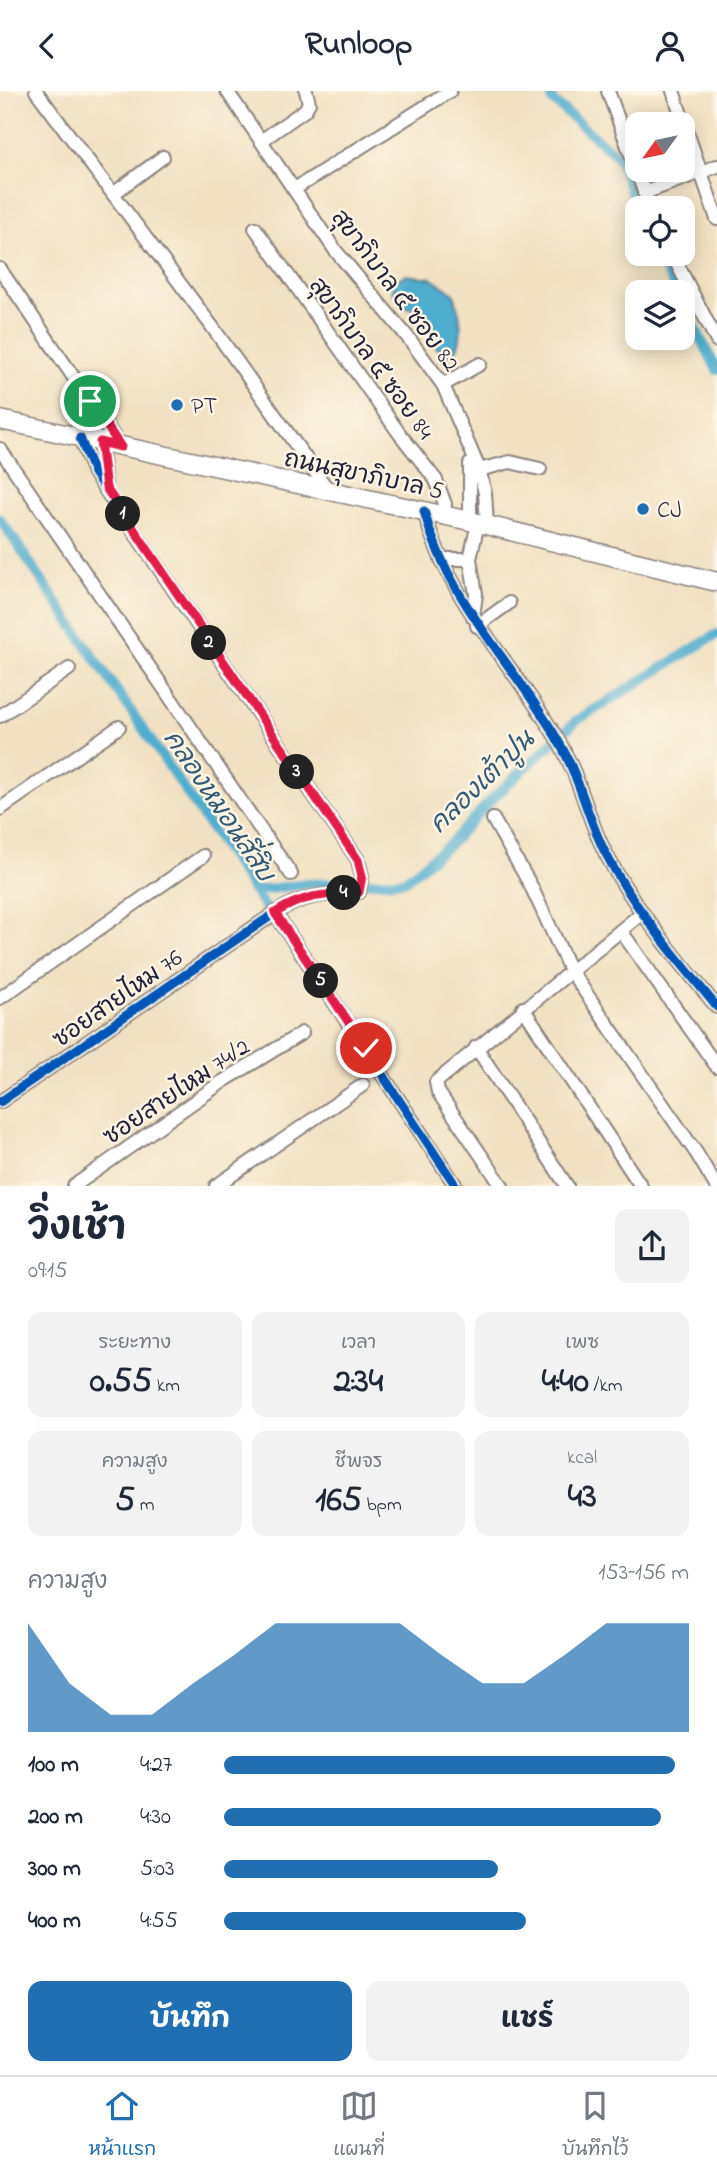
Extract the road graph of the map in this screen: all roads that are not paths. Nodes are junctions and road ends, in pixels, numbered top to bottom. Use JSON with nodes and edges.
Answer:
{"nodes":[{"id":1,"x":36,"y":91,"type":"edge"},
{"id":2,"x":227,"y":91,"type":"edge"},
{"id":3,"x":306,"y":91,"type":"edge"},
{"id":4,"x":450,"y":91,"type":"edge"},
{"id":5,"x":608,"y":91,"type":"edge"},
{"id":6,"x":673,"y":91,"type":"edge"},
{"id":7,"x":261,"y":141,"type":"junction"},
{"id":8,"x":163,"y":157,"type":"dead end"},
{"id":9,"x":717,"y":166,"type":"edge"},
{"id":10,"x":703,"y":171,"type":"junction"},
{"id":11,"x":296,"y":188,"type":"junction"},
{"id":12,"x":644,"y":193,"type":"junction"},
{"id":13,"x":113,"y":194,"type":"junction"},
{"id":14,"x":645,"y":196,"type":"edge"},
{"id":15,"x":717,"y":219,"type":"edge"},
{"id":16,"x":255,"y":228,"type":"dead end"},
{"id":17,"x":677,"y":266,"type":"edge"},
{"id":18,"x":0,"y":269,"type":"edge"},
{"id":19,"x":717,"y":341,"type":"edge"},
{"id":20,"x":480,"y":364,"type":"dead end"},
{"id":21,"x":443,"y":385,"type":"junction"},
{"id":22,"x":0,"y":421,"type":"edge"},
{"id":23,"x":79,"y":438,"type":"junction"},
{"id":24,"x":100,"y":442,"type":"junction"},
{"id":25,"x":121,"y":447,"type":"junction"},
{"id":26,"x":0,"y":449,"type":"edge"},
{"id":27,"x":540,"y":469,"type":"dead end"},
{"id":28,"x":474,"y":471,"type":"junction"},
{"id":29,"x":106,"y":488,"type":"junction"},
{"id":30,"x":328,"y":490,"type":"junction"},
{"id":31,"x":424,"y":511,"type":"junction"},
{"id":32,"x":444,"y":516,"type":"junction"},
{"id":33,"x":478,"y":523,"type":"junction"},
{"id":34,"x":441,"y":559,"type":"junction"},
{"id":35,"x":470,"y":559,"type":"junction"},
{"id":36,"x":717,"y":582,"type":"edge"},
{"id":37,"x":509,"y":603,"type":"dead end"},
{"id":38,"x":475,"y":622,"type":"junction"},
{"id":39,"x":69,"y":669,"type":"dead end"},
{"id":40,"x":0,"y":716,"type":"edge"},
{"id":41,"x":119,"y":727,"type":"dead end"},
{"id":42,"x":0,"y":809,"type":"edge"},
{"id":43,"x":493,"y":819,"type":"dead end"},
{"id":44,"x":203,"y":856,"type":"dead end"},
{"id":45,"x":291,"y":873,"type":"dead end"},
{"id":46,"x":642,"y":913,"type":"junction"},
{"id":47,"x":274,"y":914,"type":"junction"},
{"id":48,"x":621,"y":931,"type":"junction"},
{"id":49,"x":570,"y":970,"type":"junction"},
{"id":50,"x":0,"y":998,"type":"edge"},
{"id":51,"x":717,"y":1007,"type":"edge"},
{"id":52,"x":523,"y":1008,"type":"junction"},
{"id":53,"x":302,"y":1033,"type":"dead end"},
{"id":54,"x":477,"y":1047,"type":"junction"},
{"id":55,"x":717,"y":1067,"type":"edge"},
{"id":56,"x":363,"y":1085,"type":"dead end"},
{"id":57,"x":0,"y":1102,"type":"edge"},
{"id":58,"x":74,"y":1186,"type":"edge"},
{"id":59,"x":216,"y":1186,"type":"edge"},
{"id":60,"x":456,"y":1186,"type":"edge"},
{"id":61,"x":502,"y":1186,"type":"edge"},
{"id":62,"x":567,"y":1186,"type":"edge"},
{"id":63,"x":641,"y":1186,"type":"edge"},
{"id":64,"x":716,"y":1186,"type":"edge"}],
"edges":[{"from":1,"to":13,"type":"street"},
{"from":2,"to":7,"type":"street","name":"สุขาภิบาล ๕ ซอย 82"},
{"from":3,"to":7,"type":"street"},
{"from":4,"to":11,"type":"street"},
{"from":5,"to":12,"type":"street"},
{"from":6,"to":10,"type":"street"},
{"from":7,"to":11,"type":"street","name":"สุขาภิบาล ๕ ซอย 82"},
{"from":8,"to":13,"type":"street"},
{"from":9,"to":10,"type":"street"},
{"from":10,"to":12,"type":"street"},
{"from":10,"to":15,"type":"street"},
{"from":11,"to":21,"type":"street","name":"สุขาภิบาล ๕ ซอย 82"},
{"from":12,"to":14,"type":"street"},
{"from":13,"to":30,"type":"street"},
{"from":16,"to":32,"type":"street","name":"สุขาภิบาล ๕ ซอย 84"},
{"from":17,"to":19,"type":"street"},
{"from":18,"to":25,"type":"street"},
{"from":20,"to":21,"type":"street"},
{"from":21,"to":28,"type":"street","name":"สุขาภิบาล ๕ ซอย 82"},
{"from":22,"to":23,"type":"main road","name":"ถนนสุขาภิบาล 5"},
{"from":23,"to":24,"type":"main road","name":"ถนนสุขาภิบาล 5"},
{"from":23,"to":29,"type":"street"},
{"from":24,"to":25,"type":"main road","name":"ถนนสุขาภิบาล 5"},
{"from":24,"to":29,"type":"street"},
{"from":25,"to":30,"type":"main road","name":"ถนนสุขาภิบาล 5"},
{"from":26,"to":45,"type":"street"},
{"from":27,"to":28,"type":"street"},
{"from":28,"to":33,"type":"street","name":"สุขาภิบาล ๕ ซอย 82"},
{"from":29,"to":47,"type":"street","name":"ซอยสายไหม 76"},
{"from":30,"to":31,"type":"main road","name":"ถนนสุขาภิบาล 5"},
{"from":31,"to":32,"type":"main road","name":"ถนนสุขาภิบาล 5"},
{"from":31,"to":34,"type":"street"},
{"from":32,"to":33,"type":"main road","name":"ถนนสุขาภิบาล 5"},
{"from":33,"to":35,"type":"street","name":"สุขาภิบาล ๕ ซอย 82"},
{"from":33,"to":36,"type":"main road","name":"ถนนสุขาภิบาล 5"},
{"from":34,"to":35,"type":"street"},
{"from":34,"to":38,"type":"street"},
{"from":35,"to":38,"type":"street"},
{"from":37,"to":38,"type":"street"},
{"from":38,"to":46,"type":"street"},
{"from":39,"to":40,"type":"street"},
{"from":41,"to":42,"type":"street"},
{"from":43,"to":49,"type":"street"},
{"from":44,"to":50,"type":"street"},
{"from":46,"to":48,"type":"street"},
{"from":46,"to":51,"type":"street"},
{"from":47,"to":57,"type":"street","name":"ซอยสายไหม 76"},
{"from":47,"to":60,"type":"street"},
{"from":48,"to":49,"type":"street"},
{"from":48,"to":55,"type":"street"},
{"from":49,"to":52,"type":"street"},
{"from":49,"to":64,"type":"street"},
{"from":52,"to":54,"type":"street"},
{"from":52,"to":63,"type":"street"},
{"from":53,"to":58,"type":"street","name":"ซอยสายไหม 74/2"},
{"from":54,"to":61,"type":"street"},
{"from":54,"to":62,"type":"street"},
{"from":56,"to":59,"type":"street"}]}
